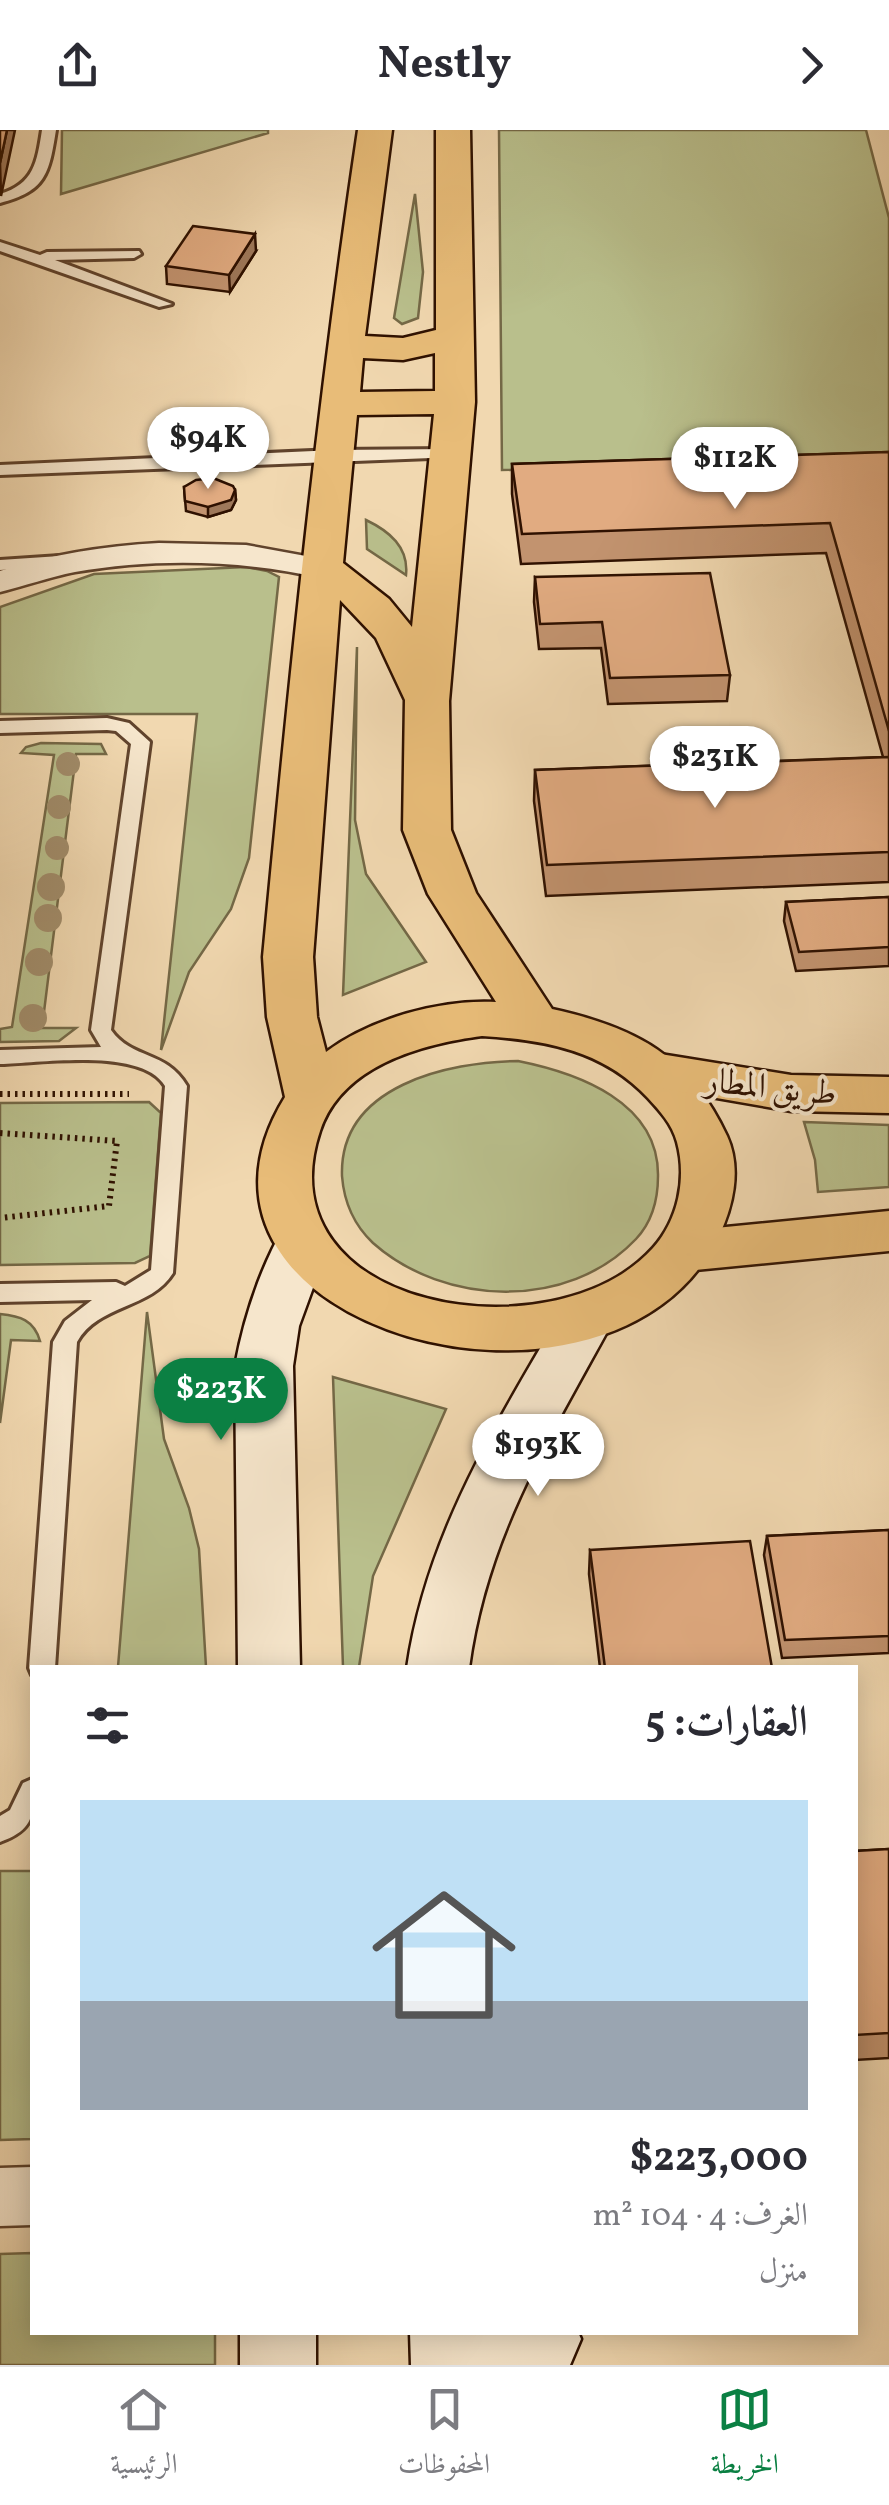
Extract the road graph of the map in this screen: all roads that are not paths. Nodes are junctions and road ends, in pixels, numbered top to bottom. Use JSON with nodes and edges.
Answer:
{"nodes":[{"id":1,"x":49,"y":130,"type":"edge"},
{"id":2,"x":375,"y":130,"type":"edge"},
{"id":3,"x":453,"y":130,"type":"edge"},
{"id":4,"x":0,"y":200,"type":"edge"},
{"id":5,"x":0,"y":246,"type":"edge"},
{"id":6,"x":134,"y":254,"type":"dead end"},
{"id":7,"x":34,"y":256,"type":"junction"},
{"id":8,"x":164,"y":304,"type":"dead end"},
{"id":9,"x":456,"y":337,"type":"junction"},
{"id":10,"x":345,"y":346,"type":"junction"},
{"id":11,"x":455,"y":402,"type":"junction"},
{"id":12,"x":340,"y":404,"type":"junction"},
{"id":13,"x":450,"y":454,"type":"junction"},
{"id":14,"x":335,"y":455,"type":"junction"},
{"id":15,"x":0,"y":470,"type":"edge"},
{"id":16,"x":74,"y":560,"type":"junction"},
{"id":17,"x":0,"y":565,"type":"edge"},
{"id":18,"x":321,"y":568,"type":"junction"},
{"id":19,"x":0,"y":582,"type":"edge"},
{"id":20,"x":427,"y":700,"type":"junction"},
{"id":21,"x":0,"y":727,"type":"edge"},
{"id":22,"x":534,"y":1022,"type":"junction"},
{"id":23,"x":122,"y":1054,"type":"junction"},
{"id":24,"x":0,"y":1057,"type":"edge"},
{"id":25,"x":654,"y":1072,"type":"junction"},
{"id":26,"x":310,"y":1095,"type":"junction"},
{"id":27,"x":889,"y":1095,"type":"edge"},
{"id":28,"x":889,"y":1230,"type":"edge"},
{"id":29,"x":303,"y":1241,"type":"junction"},
{"id":30,"x":686,"y":1251,"type":"junction"},
{"id":31,"x":136,"y":1291,"type":"junction"},
{"id":32,"x":0,"y":1293,"type":"edge"},
{"id":33,"x":587,"y":1317,"type":"junction"},
{"id":34,"x":42,"y":1665,"type":"edge"},
{"id":35,"x":269,"y":1665,"type":"edge"},
{"id":36,"x":438,"y":1665,"type":"edge"},
{"id":37,"x":30,"y":1795,"type":"edge"},
{"id":38,"x":0,"y":1830,"type":"edge"},
{"id":39,"x":30,"y":2196,"type":"edge"},
{"id":40,"x":0,"y":2197,"type":"edge"},
{"id":41,"x":278,"y":2335,"type":"edge"},
{"id":42,"x":448,"y":2335,"type":"edge"},
{"id":43,"x":278,"y":2365,"type":"edge"},
{"id":44,"x":449,"y":2365,"type":"edge"}],
"edges":[{"from":1,"to":4,"type":"lane"},
{"from":2,"to":10,"type":"main road"},
{"from":3,"to":9,"type":"main road"},
{"from":5,"to":7,"type":"lane"},
{"from":6,"to":7,"type":"lane"},
{"from":7,"to":8,"type":"lane"},
{"from":9,"to":10,"type":"main road"},
{"from":9,"to":11,"type":"main road"},
{"from":10,"to":12,"type":"main road"},
{"from":11,"to":12,"type":"main road"},
{"from":11,"to":13,"type":"main road"},
{"from":12,"to":14,"type":"main road"},
{"from":13,"to":14,"type":"lane"},
{"from":13,"to":20,"type":"main road"},
{"from":14,"to":15,"type":"lane"},
{"from":14,"to":18,"type":"main road"},
{"from":16,"to":17,"type":"lane"},
{"from":16,"to":18,"type":"street"},
{"from":16,"to":19,"type":"street"},
{"from":18,"to":20,"type":"main road"},
{"from":18,"to":26,"type":"main road"},
{"from":20,"to":22,"type":"main road"},
{"from":21,"to":23,"type":"lane"},
{"from":22,"to":25,"type":"main road"},
{"from":22,"to":26,"type":"main road"},
{"from":23,"to":24,"type":"lane"},
{"from":23,"to":31,"type":"lane"},
{"from":25,"to":27,"type":"main road","name":"طريق المطار"},
{"from":25,"to":30,"type":"main road"},
{"from":26,"to":29,"type":"main road"},
{"from":28,"to":30,"type":"main road"},
{"from":29,"to":33,"type":"main road"},
{"from":29,"to":35,"type":"main road"},
{"from":30,"to":33,"type":"main road"},
{"from":31,"to":32,"type":"lane"},
{"from":31,"to":34,"type":"lane"},
{"from":33,"to":36,"type":"main road"},
{"from":37,"to":38,"type":"lane"},
{"from":39,"to":40,"type":"street"},
{"from":41,"to":43,"type":"main road"},
{"from":42,"to":44,"type":"main road"}]}
